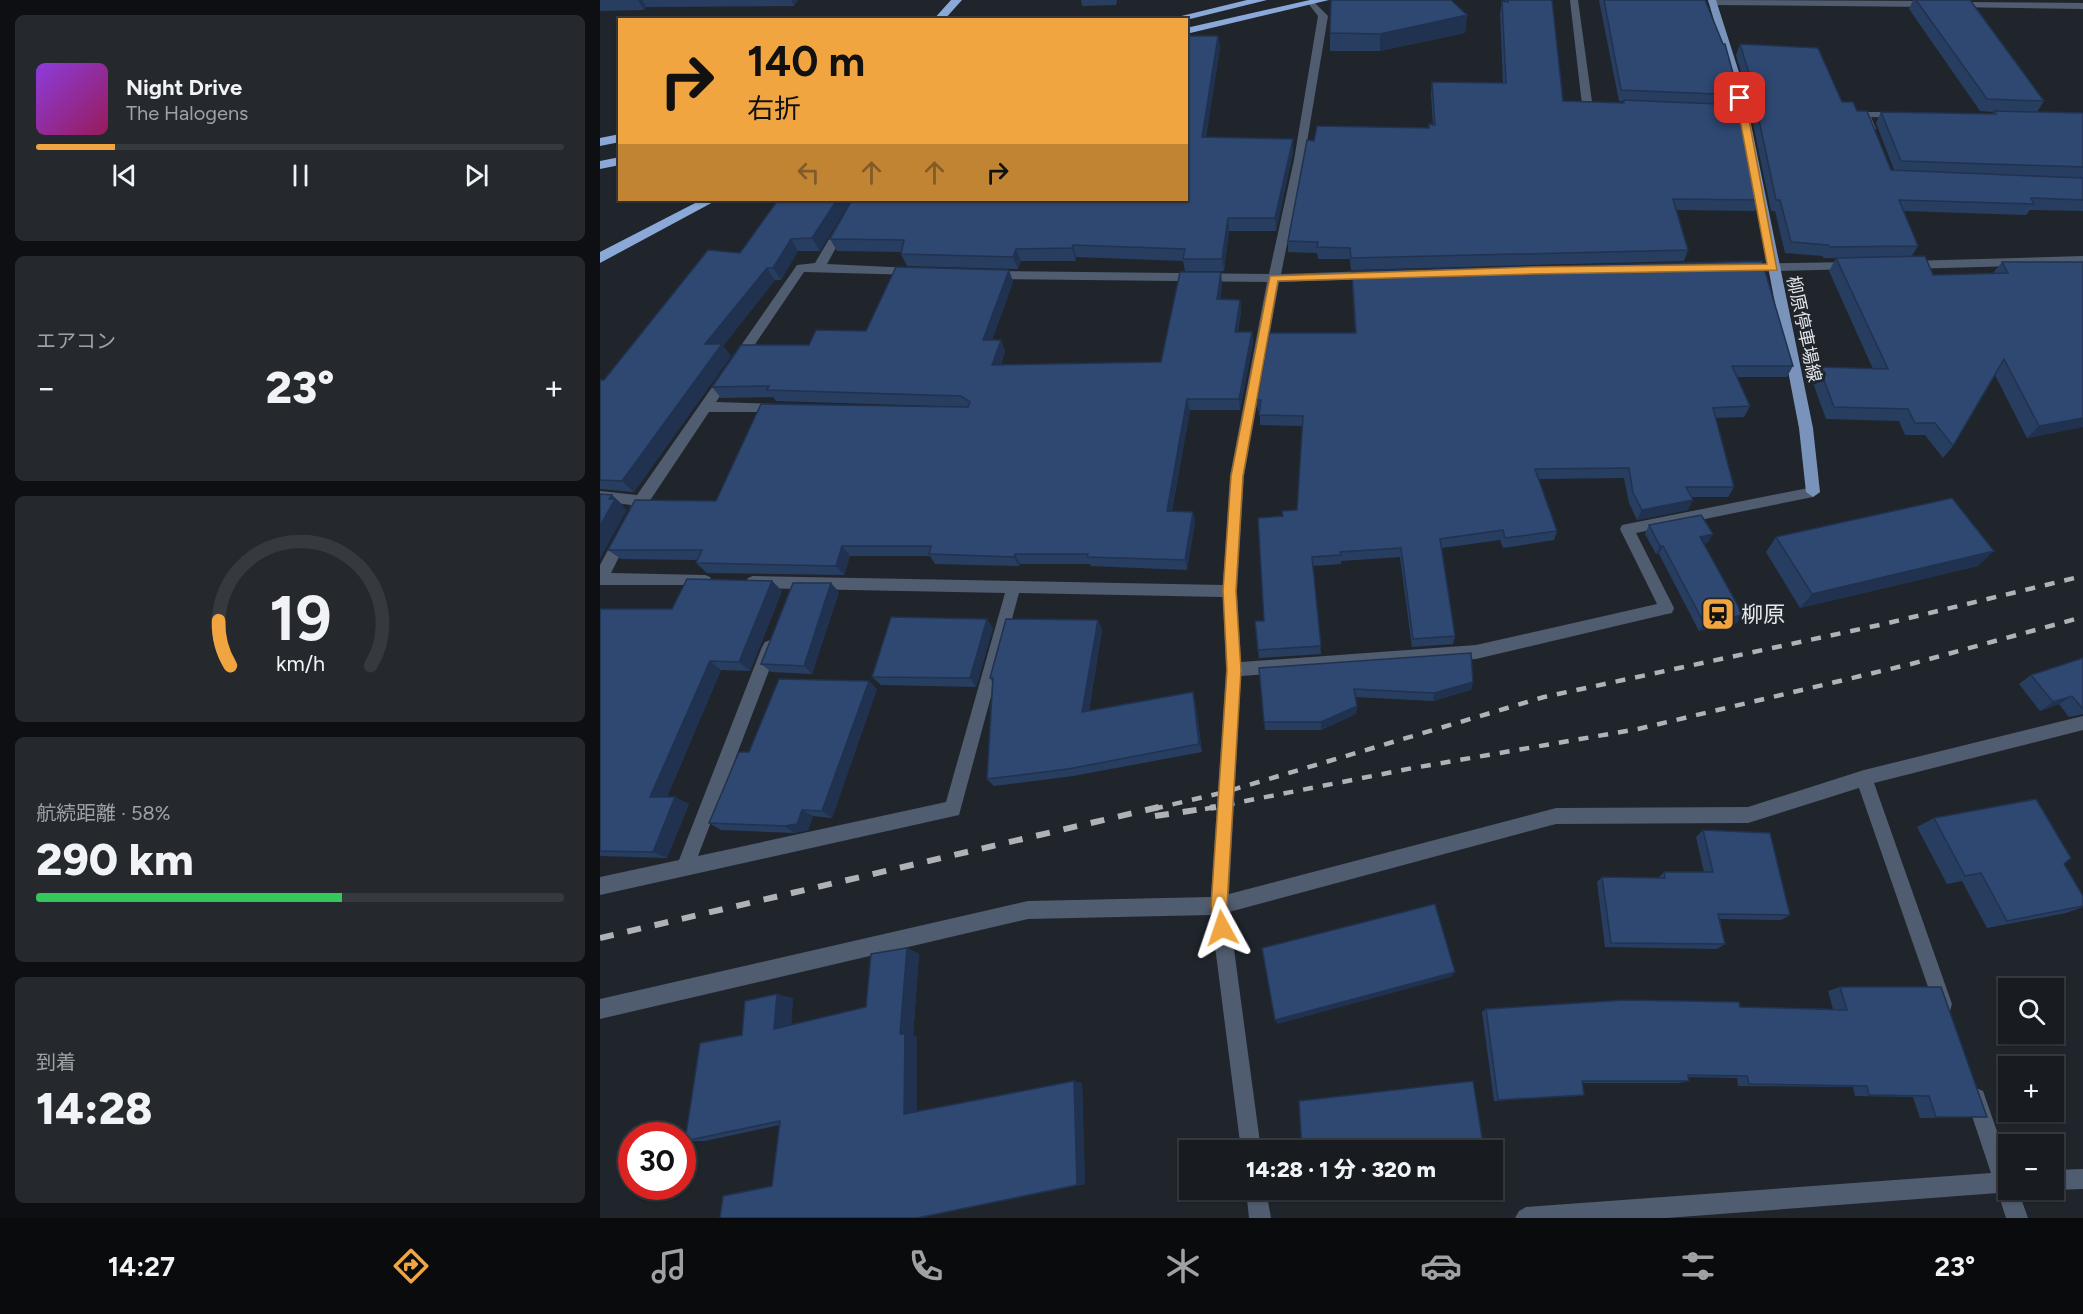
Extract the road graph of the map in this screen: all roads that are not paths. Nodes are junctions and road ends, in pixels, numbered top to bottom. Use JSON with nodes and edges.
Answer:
{"nodes":[{"id":1,"x":957,"y":0,"type":"edge"},
{"id":2,"x":1262,"y":0,"type":"edge"},
{"id":3,"x":1574,"y":0,"type":"edge"},
{"id":4,"x":2079,"y":0,"type":"edge"},
{"id":5,"x":1712,"y":1,"type":"edge"},
{"id":6,"x":1318,"y":2,"type":"edge"},
{"id":7,"x":2083,"y":6,"type":"edge"},
{"id":8,"x":940,"y":18,"type":"edge"},
{"id":9,"x":1179,"y":18,"type":"edge"},
{"id":10,"x":1188,"y":30,"type":"edge"},
{"id":11,"x":1611,"y":106,"type":"edge"},
{"id":12,"x":1731,"y":110,"type":"edge"},
{"id":13,"x":1743,"y":111,"type":"junction"},
{"id":14,"x":1911,"y":115,"type":"edge"},
{"id":15,"x":1873,"y":135,"type":"edge"},
{"id":16,"x":618,"y":138,"type":"edge"},
{"id":17,"x":600,"y":142,"type":"edge"},
{"id":18,"x":618,"y":161,"type":"edge"},
{"id":19,"x":600,"y":165,"type":"edge"},
{"id":20,"x":855,"y":201,"type":"edge"},
{"id":21,"x":698,"y":203,"type":"edge"},
{"id":22,"x":600,"y":258,"type":"edge"},
{"id":23,"x":2083,"y":261,"type":"edge"},
{"id":24,"x":1899,"y":265,"type":"edge"},
{"id":25,"x":1865,"y":266,"type":"edge"},
{"id":26,"x":819,"y":267,"type":"junction"},
{"id":27,"x":1727,"y":268,"type":"edge"},
{"id":28,"x":1773,"y":268,"type":"junction"},
{"id":29,"x":921,"y":273,"type":"edge"},
{"id":30,"x":979,"y":275,"type":"edge"},
{"id":31,"x":1379,"y":275,"type":"edge"},
{"id":32,"x":1274,"y":278,"type":"junction"},
{"id":33,"x":705,"y":407,"type":"junction"},
{"id":34,"x":788,"y":409,"type":"edge"},
{"id":35,"x":1813,"y":492,"type":"joint"},
{"id":36,"x":600,"y":496,"type":"edge"},
{"id":37,"x":641,"y":501,"type":"junction"},
{"id":38,"x":600,"y":579,"type":"edge"},
{"id":39,"x":715,"y":581,"type":"edge"},
{"id":40,"x":738,"y":581,"type":"edge"},
{"id":41,"x":795,"y":582,"type":"junction"},
{"id":42,"x":1014,"y":586,"type":"junction"},
{"id":43,"x":1230,"y":591,"type":"junction"},
{"id":44,"x":787,"y":604,"type":"edge"},
{"id":45,"x":778,"y":626,"type":"edge"},
{"id":46,"x":1234,"y":670,"type":"junction"},
{"id":47,"x":2083,"y":723,"type":"edge"},
{"id":48,"x":1864,"y":778,"type":"junction"},
{"id":49,"x":685,"y":868,"type":"junction"},
{"id":50,"x":600,"y":885,"type":"edge"},
{"id":51,"x":1219,"y":906,"type":"junction"},
{"id":52,"x":600,"y":1009,"type":"edge"},
{"id":53,"x":1951,"y":1025,"type":"edge"},
{"id":54,"x":1970,"y":1081,"type":"edge"},
{"id":55,"x":1250,"y":1140,"type":"edge"},
{"id":56,"x":1998,"y":1157,"type":"edge"},
{"id":57,"x":2083,"y":1179,"type":"edge"},
{"id":58,"x":2064,"y":1180,"type":"edge"},
{"id":59,"x":1998,"y":1183,"type":"edge"},
{"id":60,"x":1257,"y":1200,"type":"edge"},
{"id":61,"x":2012,"y":1200,"type":"edge"},
{"id":62,"x":1260,"y":1218,"type":"edge"},
{"id":63,"x":1526,"y":1218,"type":"edge"},
{"id":64,"x":2017,"y":1218,"type":"edge"}],
"edges":[{"from":1,"to":8,"type":"highway"},
{"from":2,"to":9,"type":"highway"},
{"from":3,"to":11,"type":"street"},
{"from":4,"to":7,"type":"street"},
{"from":5,"to":7,"type":"street"},
{"from":5,"to":13,"type":"main road","name":"柳原停車場線"},
{"from":6,"to":10,"type":"highway"},
{"from":6,"to":32,"type":"street"},
{"from":12,"to":13,"type":"street"},
{"from":13,"to":28,"type":"main road","name":"柳原停車場線"},
{"from":14,"to":15,"type":"street"},
{"from":16,"to":17,"type":"highway"},
{"from":18,"to":19,"type":"highway"},
{"from":20,"to":26,"type":"street"},
{"from":21,"to":22,"type":"highway"},
{"from":23,"to":24,"type":"street"},
{"from":25,"to":28,"type":"street"},
{"from":26,"to":29,"type":"street"},
{"from":26,"to":33,"type":"street"},
{"from":27,"to":28,"type":"street"},
{"from":28,"to":35,"type":"main road","name":"柳原停車場線"},
{"from":30,"to":32,"type":"street"},
{"from":31,"to":32,"type":"street"},
{"from":32,"to":43,"type":"street"},
{"from":33,"to":34,"type":"street"},
{"from":33,"to":37,"type":"street"},
{"from":35,"to":46,"type":"street"},
{"from":36,"to":37,"type":"street"},
{"from":37,"to":38,"type":"street"},
{"from":38,"to":39,"type":"street"},
{"from":40,"to":41,"type":"street"},
{"from":41,"to":42,"type":"street"},
{"from":41,"to":44,"type":"street"},
{"from":42,"to":43,"type":"street"},
{"from":42,"to":49,"type":"street"},
{"from":43,"to":46,"type":"street"},
{"from":45,"to":49,"type":"street"},
{"from":46,"to":51,"type":"street"},
{"from":47,"to":48,"type":"street"},
{"from":48,"to":51,"type":"street"},
{"from":48,"to":53,"type":"street"},
{"from":49,"to":50,"type":"street"},
{"from":51,"to":52,"type":"street"},
{"from":51,"to":55,"type":"street"},
{"from":54,"to":56,"type":"street"},
{"from":57,"to":58,"type":"street"},
{"from":59,"to":63,"type":"street"},
{"from":60,"to":62,"type":"street"},
{"from":61,"to":64,"type":"street"}]}
